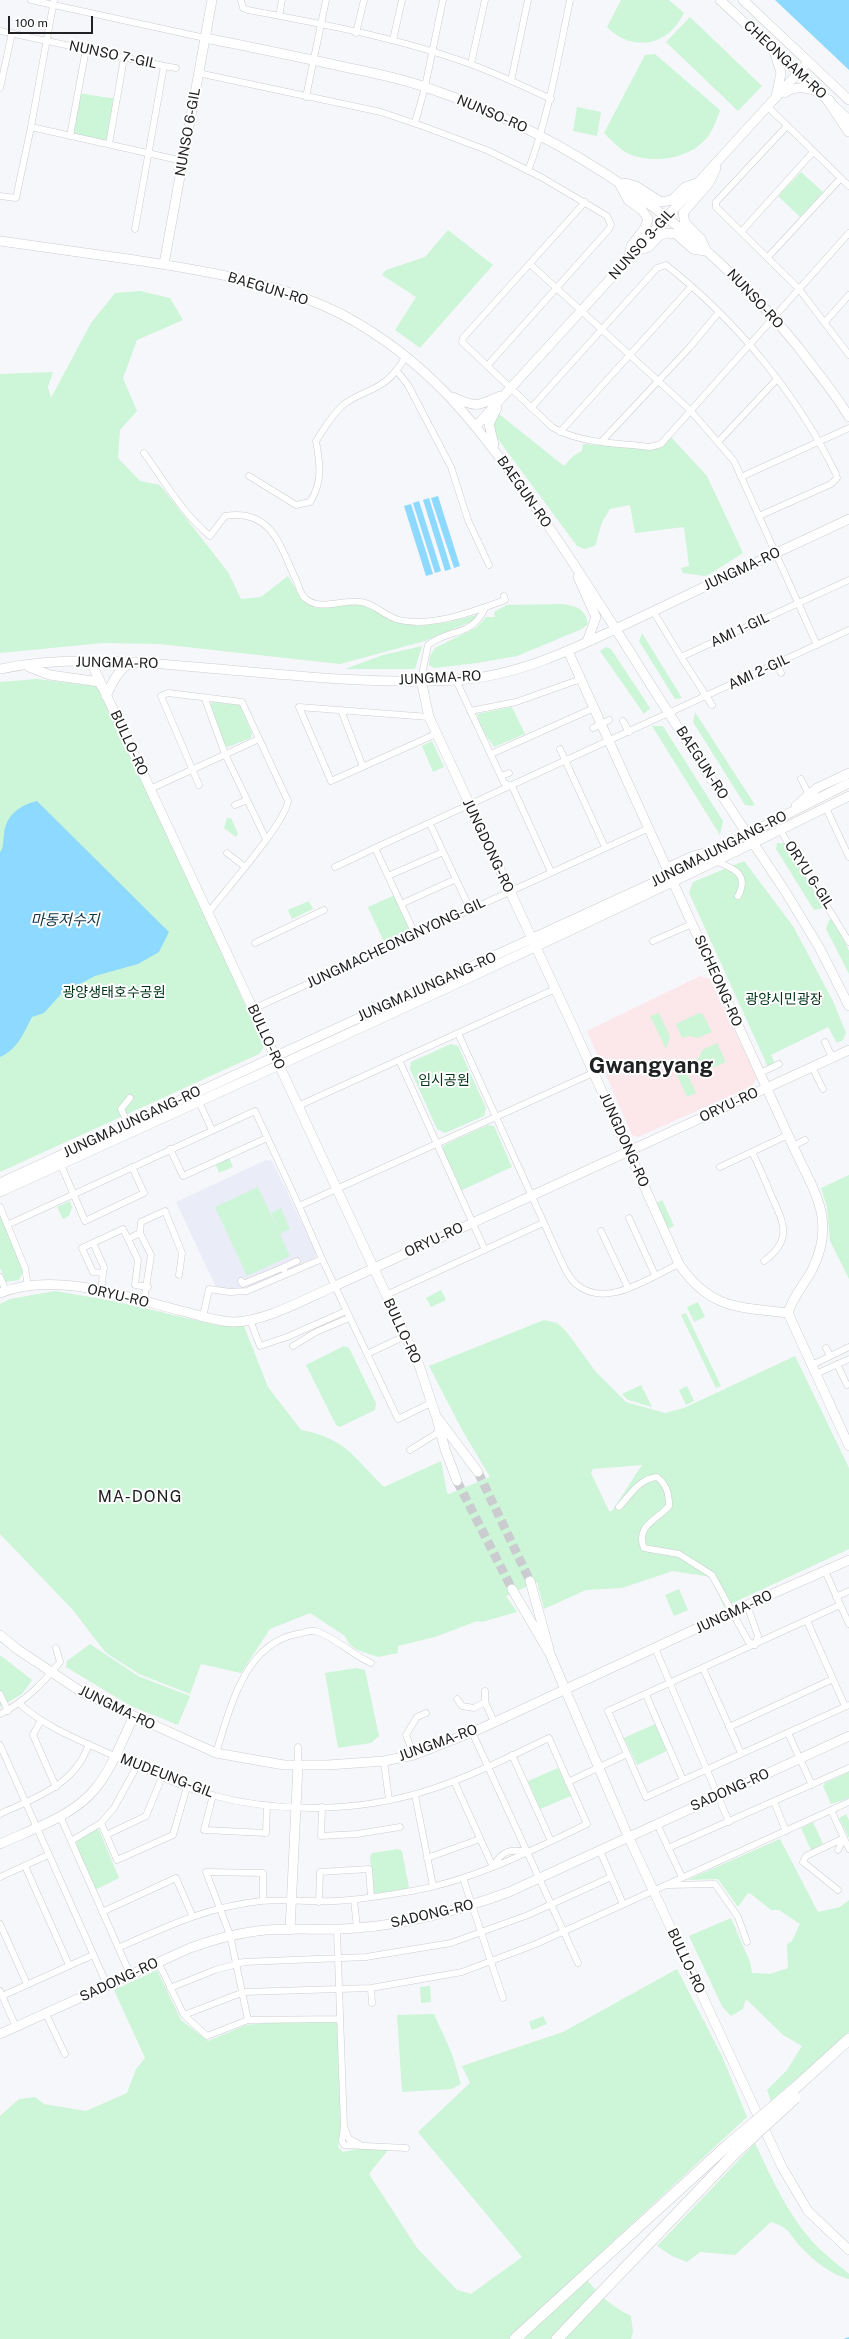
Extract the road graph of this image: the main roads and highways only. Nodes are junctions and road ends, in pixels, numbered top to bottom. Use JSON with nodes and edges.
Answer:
{"nodes":[{"id":1,"x":829,"y":101,"type":"road end"},
{"id":2,"x":849,"y":131,"type":"edge"},
{"id":3,"x":849,"y":2039,"type":"edge"},
{"id":4,"x":849,"y":2049,"type":"edge"},
{"id":5,"x":794,"y":2094,"type":"junction"},
{"id":6,"x":515,"y":2339,"type":"edge"},
{"id":7,"x":556,"y":2339,"type":"edge"}],
"edges":[{"from":1,"to":2,"type":"highway"},
{"from":3,"to":5,"type":"highway"},
{"from":4,"to":5,"type":"highway"},
{"from":5,"to":6,"type":"highway","bridge":true},
{"from":5,"to":7,"type":"highway","bridge":true}]}
